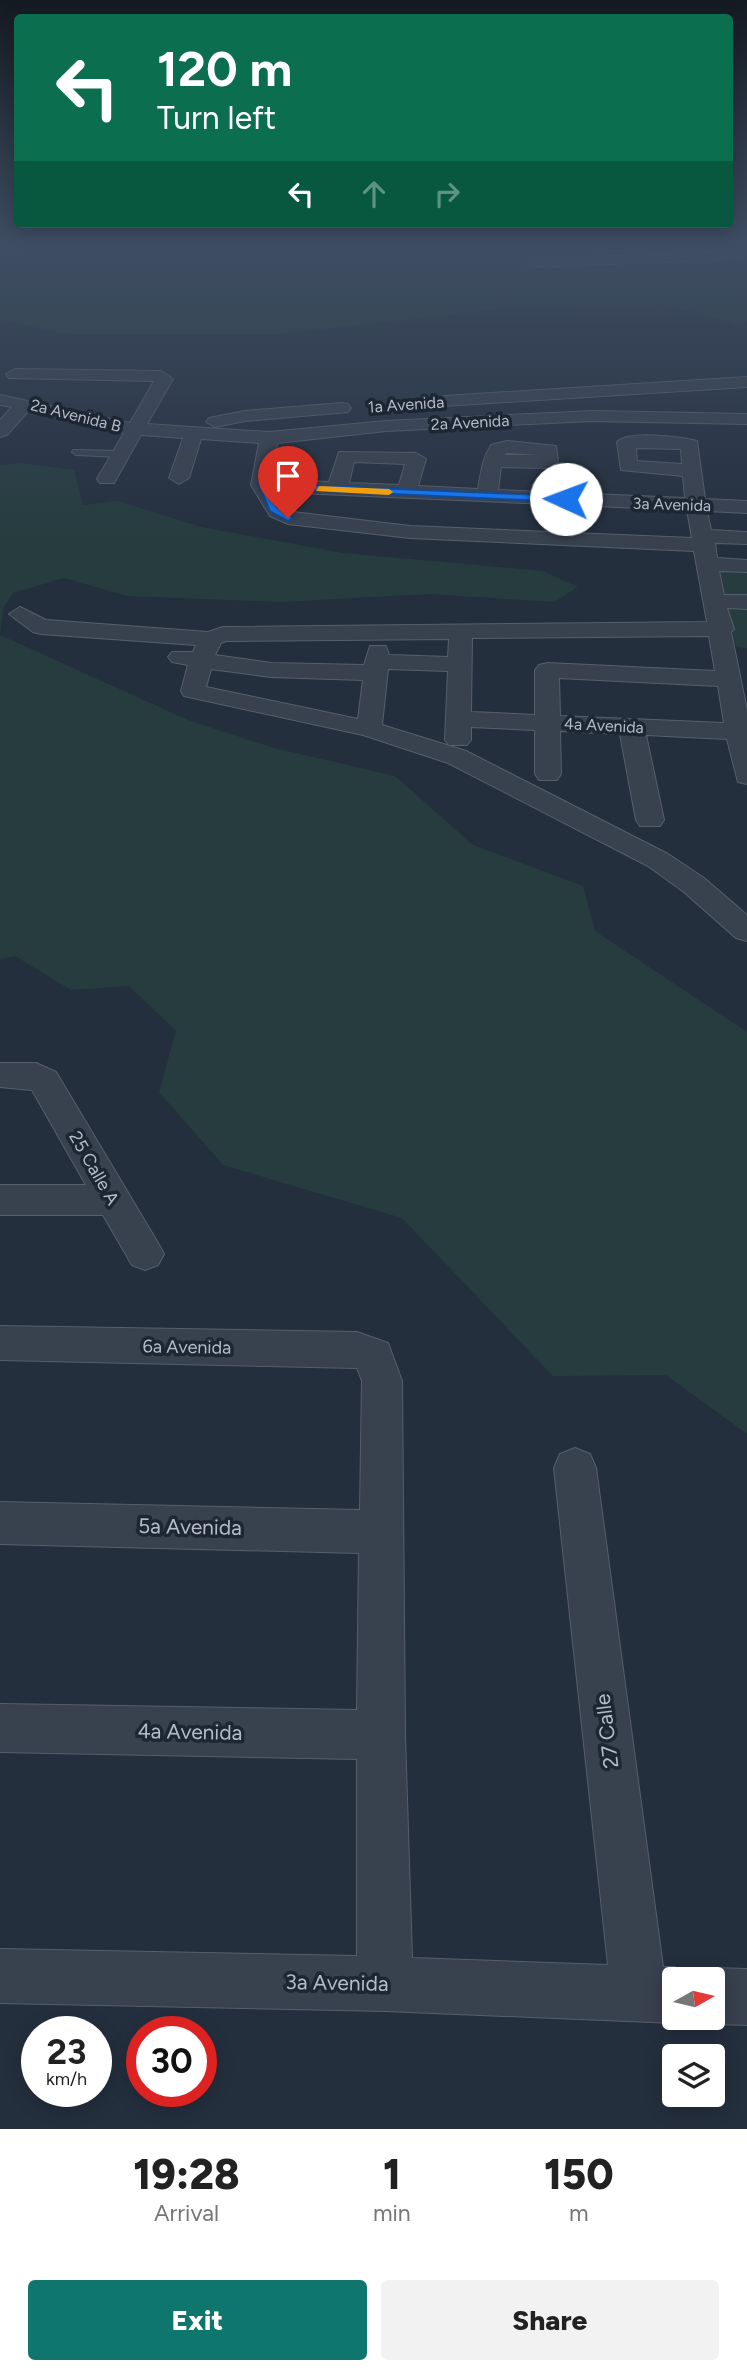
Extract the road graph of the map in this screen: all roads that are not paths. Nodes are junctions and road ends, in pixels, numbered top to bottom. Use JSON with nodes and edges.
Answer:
{"nodes":[{"id":1,"x":15,"y":374,"type":"dead end"},
{"id":2,"x":747,"y":382,"type":"edge"},
{"id":3,"x":36,"y":387,"type":"dead end"},
{"id":4,"x":154,"y":394,"type":"junction"},
{"id":5,"x":0,"y":400,"type":"edge"},
{"id":6,"x":425,"y":402,"type":"dead end"},
{"id":7,"x":25,"y":403,"type":"junction"},
{"id":8,"x":356,"y":407,"type":"dead end"},
{"id":9,"x":747,"y":419,"type":"edge"},
{"id":10,"x":135,"y":429,"type":"junction"},
{"id":11,"x":0,"y":431,"type":"edge"},
{"id":12,"x":194,"y":432,"type":"junction"},
{"id":13,"x":269,"y":438,"type":"junction"},
{"id":14,"x":76,"y":452,"type":"dead end"},
{"id":15,"x":121,"y":454,"type":"junction"},
{"id":16,"x":492,"y":461,"type":"dead end"},
{"id":17,"x":692,"y":471,"type":"dead end"},
{"id":18,"x":179,"y":478,"type":"dead end"},
{"id":19,"x":107,"y":479,"type":"dead end"},
{"id":20,"x":261,"y":485,"type":"junction"},
{"id":21,"x":337,"y":490,"type":"junction"},
{"id":22,"x":407,"y":492,"type":"junction"},
{"id":23,"x":487,"y":496,"type":"junction"},
{"id":24,"x":696,"y":505,"type":"junction"},
{"id":25,"x":747,"y":507,"type":"edge"},
{"id":26,"x":747,"y":538,"type":"edge"},
{"id":27,"x":706,"y":548,"type":"junction"},
{"id":28,"x":747,"y":566,"type":"edge"},
{"id":29,"x":716,"y":601,"type":"junction"},
{"id":30,"x":747,"y":602,"type":"edge"},
{"id":31,"x":20,"y":614,"type":"dead end"},
{"id":32,"x":461,"y":631,"type":"junction"},
{"id":33,"x":281,"y":635,"type":"junction"},
{"id":34,"x":380,"y":635,"type":"junction"},
{"id":35,"x":731,"y":638,"type":"edge"},
{"id":36,"x":100,"y":649,"type":"dead end"},
{"id":37,"x":206,"y":650,"type":"junction"},
{"id":38,"x":462,"y":664,"type":"junction"},
{"id":39,"x":376,"y":667,"type":"junction"},
{"id":40,"x":271,"y":670,"type":"junction"},
{"id":41,"x":735,"y":676,"type":"edge"},
{"id":42,"x":262,"y":704,"type":"junction"},
{"id":43,"x":460,"y":719,"type":"junction"},
{"id":44,"x":547,"y":722,"type":"junction"},
{"id":45,"x":631,"y":726,"type":"junction"},
{"id":46,"x":369,"y":729,"type":"junction"},
{"id":47,"x":743,"y":732,"type":"edge"},
{"id":48,"x":457,"y":757,"type":"junction"},
{"id":49,"x":548,"y":774,"type":"dead end"},
{"id":50,"x":747,"y":776,"type":"edge"},
{"id":51,"x":650,"y":820,"type":"dead end"},
{"id":52,"x":747,"y":932,"type":"edge"},
{"id":53,"x":0,"y":1075,"type":"edge"},
{"id":54,"x":0,"y":1200,"type":"edge"},
{"id":55,"x":112,"y":1200,"type":"junction"},
{"id":56,"x":145,"y":1254,"type":"dead end"},
{"id":57,"x":0,"y":1343,"type":"edge"},
{"id":58,"x":575,"y":1468,"type":"dead end"},
{"id":59,"x":0,"y":1522,"type":"edge"},
{"id":60,"x":381,"y":1532,"type":"junction"},
{"id":61,"x":0,"y":1728,"type":"edge"},
{"id":62,"x":381,"y":1735,"type":"junction"},
{"id":63,"x":0,"y":1976,"type":"edge"},
{"id":64,"x":385,"y":1984,"type":"junction"},
{"id":65,"x":657,"y":1995,"type":"edge"},
{"id":66,"x":725,"y":1996,"type":"edge"},
{"id":67,"x":747,"y":1997,"type":"edge"}],
"edges":[{"from":1,"to":4,"type":"street"},
{"from":2,"to":6,"type":"street","name":"1a Avenida"},
{"from":3,"to":4,"type":"street"},
{"from":4,"to":10,"type":"street"},
{"from":5,"to":7,"type":"street","name":"2a Avenida B"},
{"from":7,"to":10,"type":"street","name":"2a Avenida B"},
{"from":7,"to":11,"type":"street"},
{"from":8,"to":12,"type":"street","name":"1a Avenida"},
{"from":9,"to":13,"type":"street","name":"2a Avenida"},
{"from":10,"to":12,"type":"street","name":"2a Avenida B"},
{"from":10,"to":15,"type":"street"},
{"from":12,"to":13,"type":"street","name":"2a Avenida"},
{"from":12,"to":18,"type":"street"},
{"from":13,"to":20,"type":"street"},
{"from":14,"to":15,"type":"lane"},
{"from":15,"to":19,"type":"street"},
{"from":16,"to":23,"type":"street"},
{"from":17,"to":24,"type":"street"},
{"from":20,"to":21,"type":"street","name":"3a Avenida"},
{"from":20,"to":27,"type":"street"},
{"from":21,"to":22,"type":"street","name":"3a Avenida"},
{"from":21,"to":22,"type":"street"},
{"from":22,"to":23,"type":"street","name":"3a Avenida"},
{"from":23,"to":24,"type":"street","name":"3a Avenida"},
{"from":24,"to":25,"type":"street","name":"3a Avenida"},
{"from":24,"to":27,"type":"street"},
{"from":26,"to":27,"type":"street"},
{"from":27,"to":28,"type":"street"},
{"from":27,"to":29,"type":"street"},
{"from":29,"to":30,"type":"street"},
{"from":29,"to":35,"type":"street"},
{"from":31,"to":37,"type":"street"},
{"from":32,"to":34,"type":"street"},
{"from":32,"to":35,"type":"street"},
{"from":32,"to":38,"type":"street"},
{"from":33,"to":34,"type":"street"},
{"from":33,"to":37,"type":"street"},
{"from":33,"to":40,"type":"street"},
{"from":34,"to":39,"type":"street"},
{"from":35,"to":41,"type":"street"},
{"from":36,"to":37,"type":"street"},
{"from":37,"to":40,"type":"street"},
{"from":37,"to":42,"type":"street"},
{"from":38,"to":39,"type":"street"},
{"from":38,"to":43,"type":"street"},
{"from":39,"to":40,"type":"street"},
{"from":39,"to":46,"type":"street"},
{"from":40,"to":42,"type":"street"},
{"from":41,"to":44,"type":"street"},
{"from":41,"to":47,"type":"street"},
{"from":42,"to":46,"type":"street"},
{"from":43,"to":44,"type":"street","name":"4a Avenida"},
{"from":43,"to":48,"type":"street"},
{"from":44,"to":45,"type":"street","name":"4a Avenida"},
{"from":44,"to":49,"type":"street"},
{"from":45,"to":47,"type":"street","name":"4a Avenida"},
{"from":45,"to":51,"type":"street"},
{"from":46,"to":48,"type":"street"},
{"from":47,"to":50,"type":"street"},
{"from":48,"to":52,"type":"street"},
{"from":53,"to":55,"type":"street","name":"25 Calle A"},
{"from":54,"to":55,"type":"street"},
{"from":55,"to":56,"type":"street","name":"25 Calle A"},
{"from":57,"to":60,"type":"street","name":"6a Avenida"},
{"from":58,"to":65,"type":"street","name":"27 Calle"},
{"from":59,"to":60,"type":"street","name":"5a Avenida"},
{"from":60,"to":62,"type":"street"},
{"from":61,"to":62,"type":"street","name":"4a Avenida"},
{"from":62,"to":64,"type":"street"},
{"from":63,"to":64,"type":"street","name":"3a Avenida"},
{"from":64,"to":65,"type":"street","name":"3a Avenida"},
{"from":66,"to":67,"type":"street"}]}
